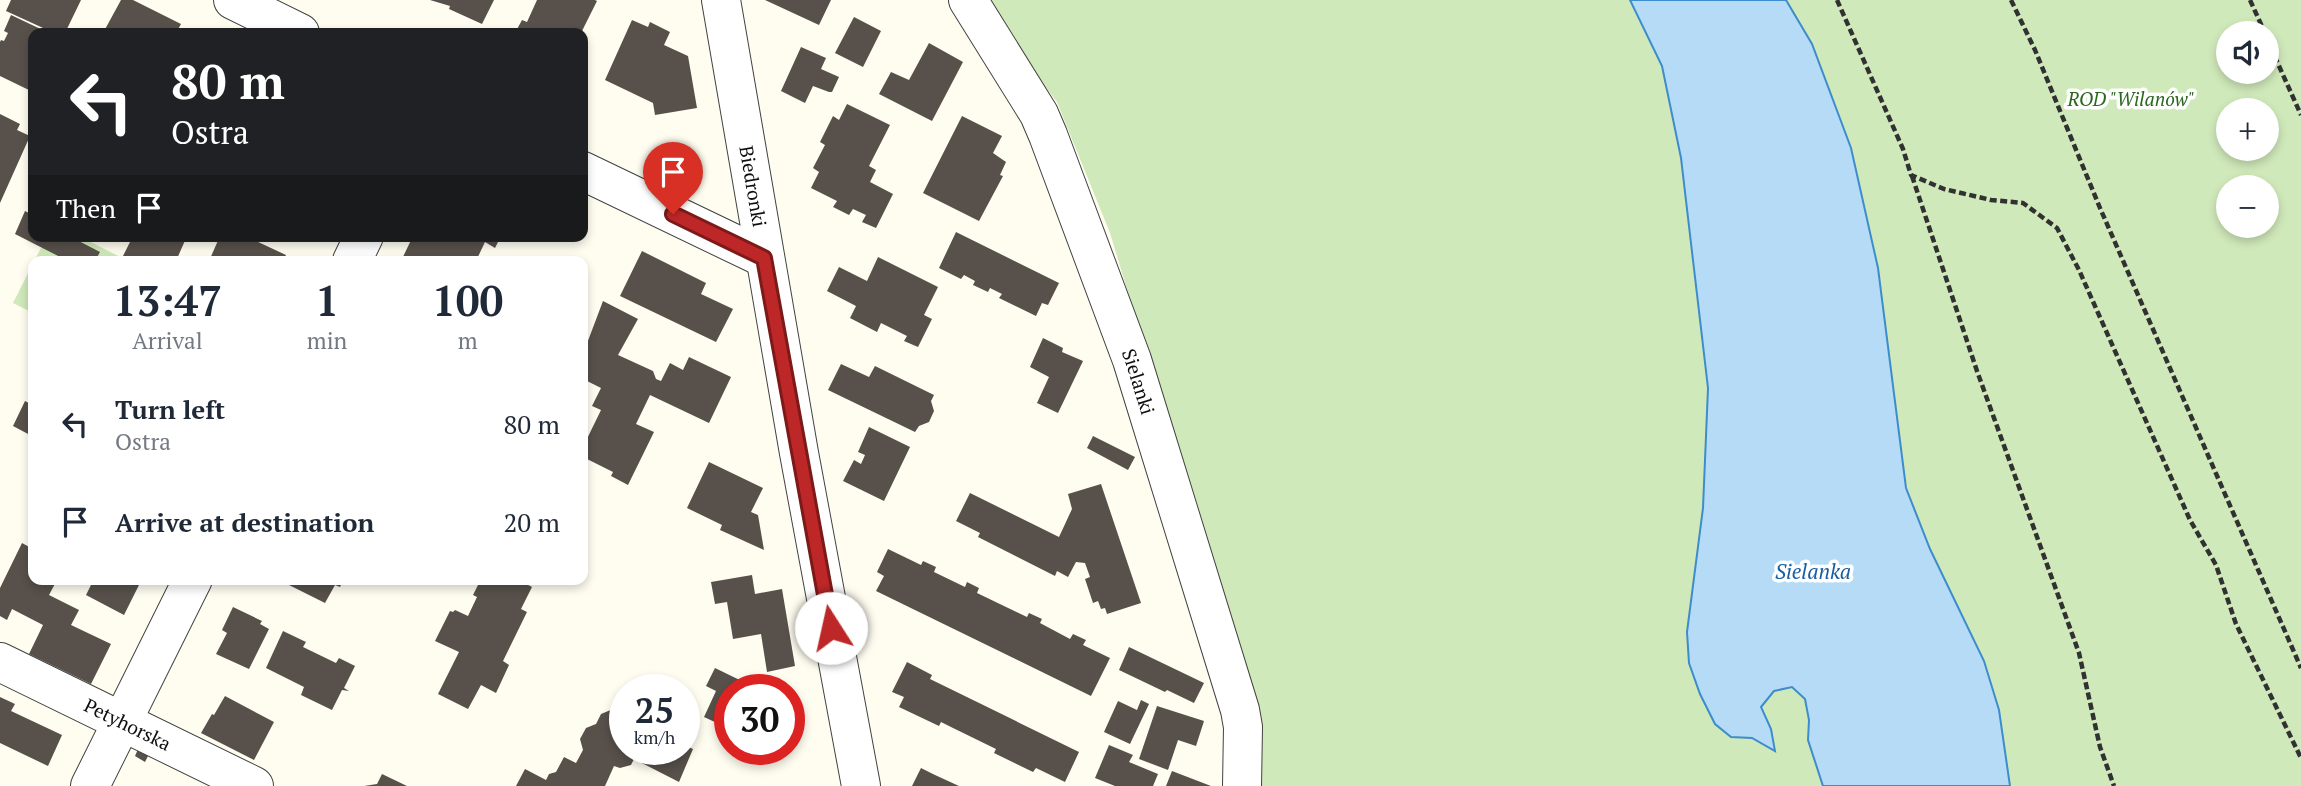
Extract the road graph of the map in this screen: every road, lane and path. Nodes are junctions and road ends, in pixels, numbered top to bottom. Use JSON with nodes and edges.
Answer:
{"nodes":[{"id":1,"x":233,"y":0,"type":"edge"},
{"id":2,"x":721,"y":0,"type":"edge"},
{"id":3,"x":968,"y":0,"type":"edge"},
{"id":4,"x":1837,"y":0,"type":"edge"},
{"id":5,"x":2011,"y":0,"type":"edge"},
{"id":6,"x":2250,"y":0,"type":"edge"},
{"id":7,"x":2259,"y":21,"type":"edge"},
{"id":8,"x":290,"y":28,"type":"edge"},
{"id":9,"x":2279,"y":66,"type":"edge"},
{"id":10,"x":2301,"y":115,"type":"edge"},
{"id":11,"x":588,"y":172,"type":"edge"},
{"id":12,"x":1911,"y":175,"type":"junction"},
{"id":13,"x":764,"y":258,"type":"junction"},
{"id":14,"x":190,"y":585,"type":"edge"},
{"id":15,"x":0,"y":662,"type":"edge"},
{"id":16,"x":2301,"y":668,"type":"edge"},
{"id":17,"x":123,"y":721,"type":"junction"},
{"id":18,"x":2301,"y":758,"type":"edge"},
{"id":19,"x":90,"y":786,"type":"edge"},
{"id":20,"x":254,"y":786,"type":"edge"},
{"id":21,"x":861,"y":786,"type":"edge"},
{"id":22,"x":1242,"y":786,"type":"edge"},
{"id":23,"x":2113,"y":786,"type":"edge"}],
"edges":[{"from":1,"to":8,"type":"street"},
{"from":2,"to":13,"type":"street","name":"Biedronki"},
{"from":3,"to":22,"type":"street","name":"Sielanki"},
{"from":4,"to":12,"type":"path"},
{"from":5,"to":16,"type":"path"},
{"from":6,"to":7,"type":"path"},
{"from":9,"to":10,"type":"path"},
{"from":11,"to":13,"type":"street"},
{"from":12,"to":18,"type":"path"},
{"from":12,"to":23,"type":"path"},
{"from":13,"to":21,"type":"street","name":"Biedronki"},
{"from":14,"to":17,"type":"street"},
{"from":15,"to":17,"type":"street","name":"Petyhorska"},
{"from":17,"to":19,"type":"street"},
{"from":17,"to":20,"type":"street","name":"Petyhorska"}]}
